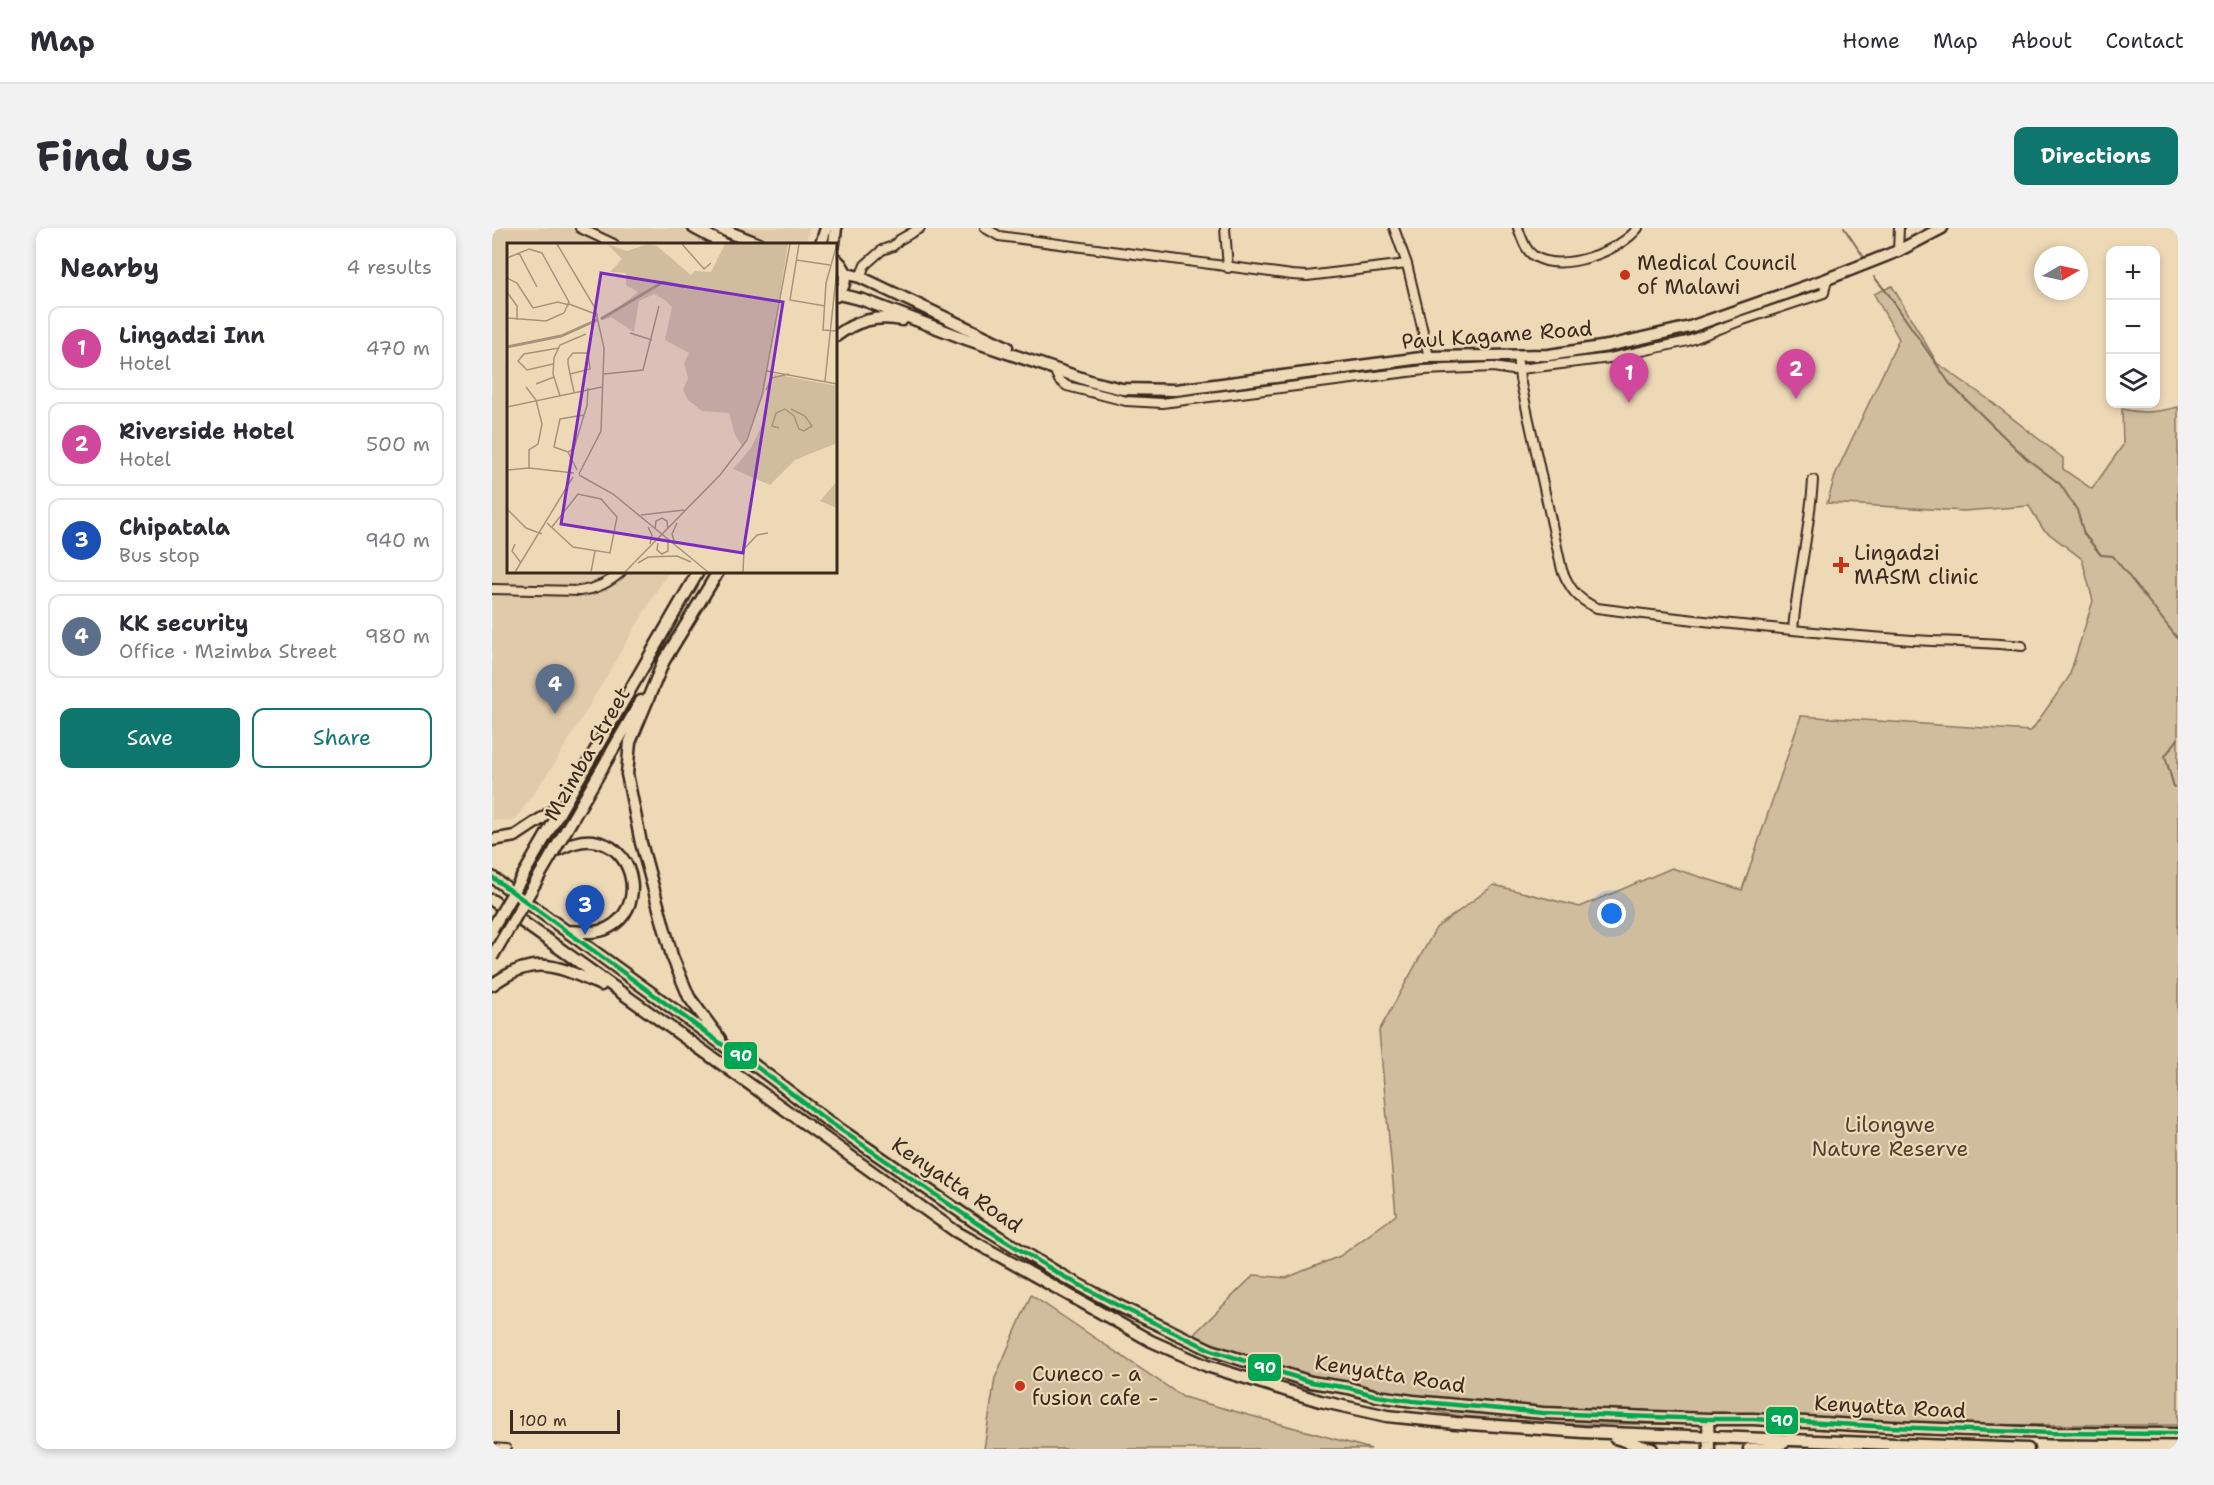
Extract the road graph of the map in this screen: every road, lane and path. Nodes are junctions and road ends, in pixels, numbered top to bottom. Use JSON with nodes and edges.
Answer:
{"nodes":[{"id":1,"x":580,"y":228,"type":"edge"},
{"id":2,"x":694,"y":228,"type":"edge"},
{"id":3,"x":719,"y":228,"type":"edge"},
{"id":4,"x":826,"y":228,"type":"edge"},
{"id":5,"x":836,"y":228,"type":"edge"},
{"id":6,"x":920,"y":228,"type":"edge"},
{"id":7,"x":985,"y":228,"type":"edge"},
{"id":8,"x":1225,"y":228,"type":"edge"},
{"id":9,"x":1394,"y":228,"type":"edge"},
{"id":10,"x":1518,"y":228,"type":"edge"},
{"id":11,"x":1638,"y":228,"type":"edge"},
{"id":12,"x":1899,"y":228,"type":"edge"},
{"id":13,"x":1942,"y":228,"type":"edge"},
{"id":14,"x":612,"y":243,"type":"edge"},
{"id":15,"x":722,"y":243,"type":"edge"},
{"id":16,"x":756,"y":243,"type":"edge"},
{"id":17,"x":821,"y":243,"type":"edge"},
{"id":18,"x":834,"y":243,"type":"edge"},
{"id":19,"x":1898,"y":251,"type":"junction"},
{"id":20,"x":838,"y":259,"type":"edge"},
{"id":21,"x":1407,"y":264,"type":"junction"},
{"id":22,"x":1228,"y":268,"type":"junction"},
{"id":23,"x":860,"y":277,"type":"junction"},
{"id":24,"x":1827,"y":279,"type":"junction"},
{"id":25,"x":837,"y":295,"type":"edge"},
{"id":26,"x":926,"y":324,"type":"junction"},
{"id":27,"x":837,"y":335,"type":"edge"},
{"id":28,"x":1517,"y":356,"type":"junction"},
{"id":29,"x":1429,"y":357,"type":"junction"},
{"id":30,"x":1039,"y":363,"type":"junction"},
{"id":31,"x":1054,"y":369,"type":"junction"},
{"id":32,"x":1519,"y":369,"type":"junction"},
{"id":33,"x":1813,"y":480,"type":"dead end"},
{"id":34,"x":620,"y":573,"type":"edge"},
{"id":35,"x":697,"y":573,"type":"edge"},
{"id":36,"x":717,"y":573,"type":"edge"},
{"id":37,"x":492,"y":589,"type":"edge"},
{"id":38,"x":1793,"y":630,"type":"junction"},
{"id":39,"x":2022,"y":646,"type":"dead end"},
{"id":40,"x":665,"y":658,"type":"junction"},
{"id":41,"x":565,"y":802,"type":"junction"},
{"id":42,"x":492,"y":840,"type":"edge"},
{"id":43,"x":554,"y":852,"type":"junction"},
{"id":44,"x":492,"y":877,"type":"edge"},
{"id":45,"x":492,"y":900,"type":"edge"},
{"id":46,"x":492,"y":929,"type":"edge"},
{"id":47,"x":567,"y":931,"type":"junction"},
{"id":48,"x":492,"y":957,"type":"edge"},
{"id":49,"x":492,"y":985,"type":"edge"},
{"id":50,"x":615,"y":990,"type":"junction"},
{"id":51,"x":727,"y":1048,"type":"junction"},
{"id":52,"x":1708,"y":1419,"type":"junction"},
{"id":53,"x":1582,"y":1432,"type":"junction"},
{"id":54,"x":2178,"y":1434,"type":"edge"},
{"id":55,"x":1798,"y":1439,"type":"junction"},
{"id":56,"x":1709,"y":1443,"type":"edge"},
{"id":57,"x":492,"y":1448,"type":"edge"},
{"id":58,"x":506,"y":1449,"type":"edge"},
{"id":59,"x":1652,"y":1449,"type":"edge"},
{"id":60,"x":1749,"y":1449,"type":"edge"},
{"id":61,"x":2028,"y":1449,"type":"edge"}],
"edges":[{"from":1,"to":14,"type":"street"},
{"from":2,"to":15,"type":"main road"},
{"from":3,"to":16,"type":"main road"},
{"from":4,"to":17,"type":"main road"},
{"from":5,"to":18,"type":"main road"},
{"from":6,"to":23,"type":"street"},
{"from":7,"to":22,"type":"street"},
{"from":8,"to":22,"type":"street"},
{"from":9,"to":21,"type":"street"},
{"from":10,"to":11,"type":"street"},
{"from":12,"to":19,"type":"street"},
{"from":13,"to":19,"type":"main road","name":"Paul Kagame Road"},
{"from":19,"to":24,"type":"main road","name":"Paul Kagame Road"},
{"from":20,"to":23,"type":"main road","name":"Paul Kagame Road"},
{"from":20,"to":25,"type":"main road"},
{"from":21,"to":22,"type":"street"},
{"from":21,"to":29,"type":"street"},
{"from":23,"to":30,"type":"main road","name":"Paul Kagame Road"},
{"from":24,"to":28,"type":"main road","name":"Paul Kagame Road"},
{"from":24,"to":32,"type":"street"},
{"from":25,"to":26,"type":"main road","name":"Paul Kagame Road"},
{"from":26,"to":27,"type":"main road"},
{"from":26,"to":30,"type":"main road","name":"Paul Kagame Road"},
{"from":28,"to":29,"type":"main road","name":"Paul Kagame Road"},
{"from":28,"to":32,"type":"street"},
{"from":29,"to":31,"type":"main road","name":"Paul Kagame Road"},
{"from":30,"to":31,"type":"main road","name":"Paul Kagame Road"},
{"from":31,"to":32,"type":"street"},
{"from":32,"to":38,"type":"street"},
{"from":33,"to":38,"type":"street"},
{"from":34,"to":37,"type":"street"},
{"from":35,"to":41,"type":"main road","name":"Mzimba Street","bridge":true},
{"from":36,"to":40,"type":"main road","name":"Mzimba Street"},
{"from":38,"to":39,"type":"street"},
{"from":40,"to":43,"type":"main road","name":"Mzimba Street","bridge":true},
{"from":40,"to":51,"type":"main road"},
{"from":41,"to":42,"type":"main road"},
{"from":41,"to":46,"type":"main road","name":"Mzimba Street","bridge":true},
{"from":43,"to":47,"type":"main road"},
{"from":43,"to":48,"type":"main road","name":"Mzimba Street","bridge":true},
{"from":44,"to":47,"type":"main road","name":"Kenyatta Road"},
{"from":45,"to":50,"type":"main road","name":"Kenyatta Road"},
{"from":47,"to":51,"type":"main road","name":"Kenyatta Road"},
{"from":49,"to":50,"type":"main road"},
{"from":50,"to":53,"type":"main road","name":"Kenyatta Road"},
{"from":51,"to":52,"type":"main road","name":"Kenyatta Road"},
{"from":52,"to":54,"type":"main road","name":"Kenyatta Road"},
{"from":52,"to":56,"type":"main road"},
{"from":53,"to":56,"type":"main road","name":"Kenyatta Road"},
{"from":53,"to":59,"type":"main road"},
{"from":55,"to":56,"type":"main road","name":"Kenyatta Road"},
{"from":55,"to":60,"type":"main road"},
{"from":55,"to":61,"type":"main road","name":"Kenyatta Road"},
{"from":57,"to":58,"type":"street"}]}
